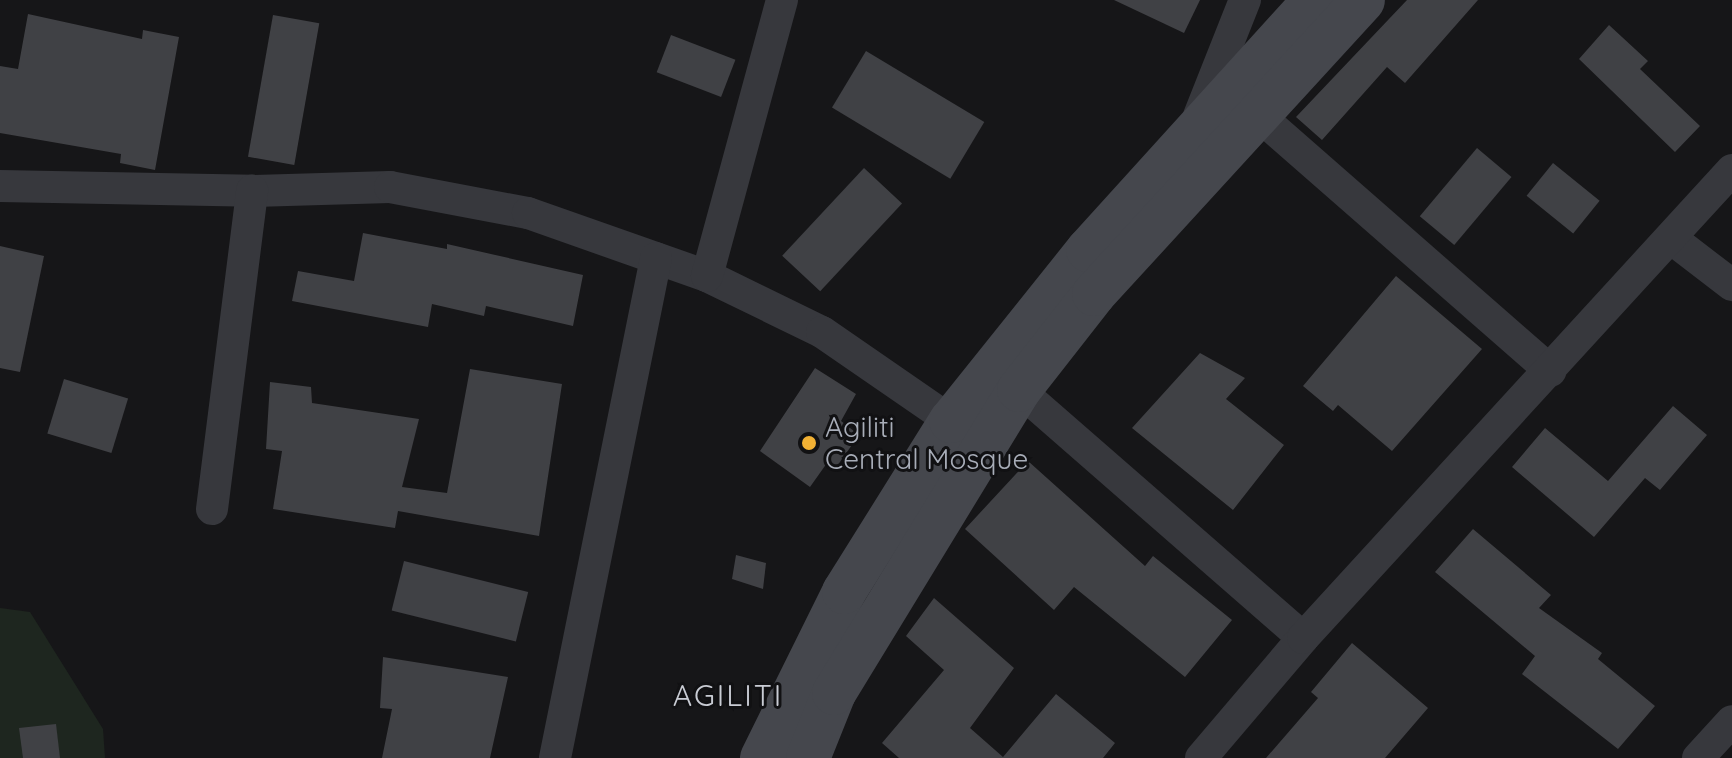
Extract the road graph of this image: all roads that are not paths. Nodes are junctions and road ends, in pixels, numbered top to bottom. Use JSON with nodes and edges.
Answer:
{"nodes":[{"id":1,"x":782,"y":0,"type":"edge"},
{"id":2,"x":1245,"y":0,"type":"edge"},
{"id":3,"x":1315,"y":0,"type":"edge"},
{"id":4,"x":1363,"y":0,"type":"edge"},
{"id":5,"x":1257,"y":114,"type":"junction"},
{"id":6,"x":1191,"y":135,"type":"junction"},
{"id":7,"x":1732,"y":170,"type":"edge"},
{"id":8,"x":0,"y":186,"type":"edge"},
{"id":9,"x":252,"y":191,"type":"junction"},
{"id":10,"x":1672,"y":239,"type":"junction"},
{"id":11,"x":656,"y":258,"type":"junction"},
{"id":12,"x":707,"y":276,"type":"junction"},
{"id":13,"x":1732,"y":285,"type":"edge"},
{"id":14,"x":1551,"y":371,"type":"junction"},
{"id":15,"x":1019,"y":390,"type":"junction"},
{"id":16,"x":951,"y":421,"type":"junction"},
{"id":17,"x":212,"y":509,"type":"dead end"},
{"id":18,"x":1303,"y":638,"type":"junction"},
{"id":19,"x":1732,"y":721,"type":"edge"},
{"id":20,"x":555,"y":758,"type":"edge"},
{"id":21,"x":762,"y":758,"type":"edge"},
{"id":22,"x":808,"y":758,"type":"edge"},
{"id":23,"x":1201,"y":758,"type":"edge"},
{"id":24,"x":1698,"y":758,"type":"edge"}],
"edges":[{"from":1,"to":12,"type":"street"},
{"from":2,"to":6,"type":"street"},
{"from":3,"to":6,"type":"street"},
{"from":4,"to":5,"type":"street"},
{"from":5,"to":14,"type":"street"},
{"from":5,"to":15,"type":"street"},
{"from":6,"to":16,"type":"street"},
{"from":7,"to":10,"type":"street"},
{"from":8,"to":9,"type":"street"},
{"from":9,"to":11,"type":"street"},
{"from":9,"to":17,"type":"street"},
{"from":10,"to":13,"type":"street"},
{"from":10,"to":14,"type":"street"},
{"from":11,"to":12,"type":"street"},
{"from":11,"to":20,"type":"street"},
{"from":12,"to":16,"type":"street"},
{"from":14,"to":18,"type":"street"},
{"from":15,"to":18,"type":"street"},
{"from":15,"to":22,"type":"street"},
{"from":16,"to":21,"type":"street"},
{"from":18,"to":23,"type":"street"},
{"from":19,"to":24,"type":"street"}]}
